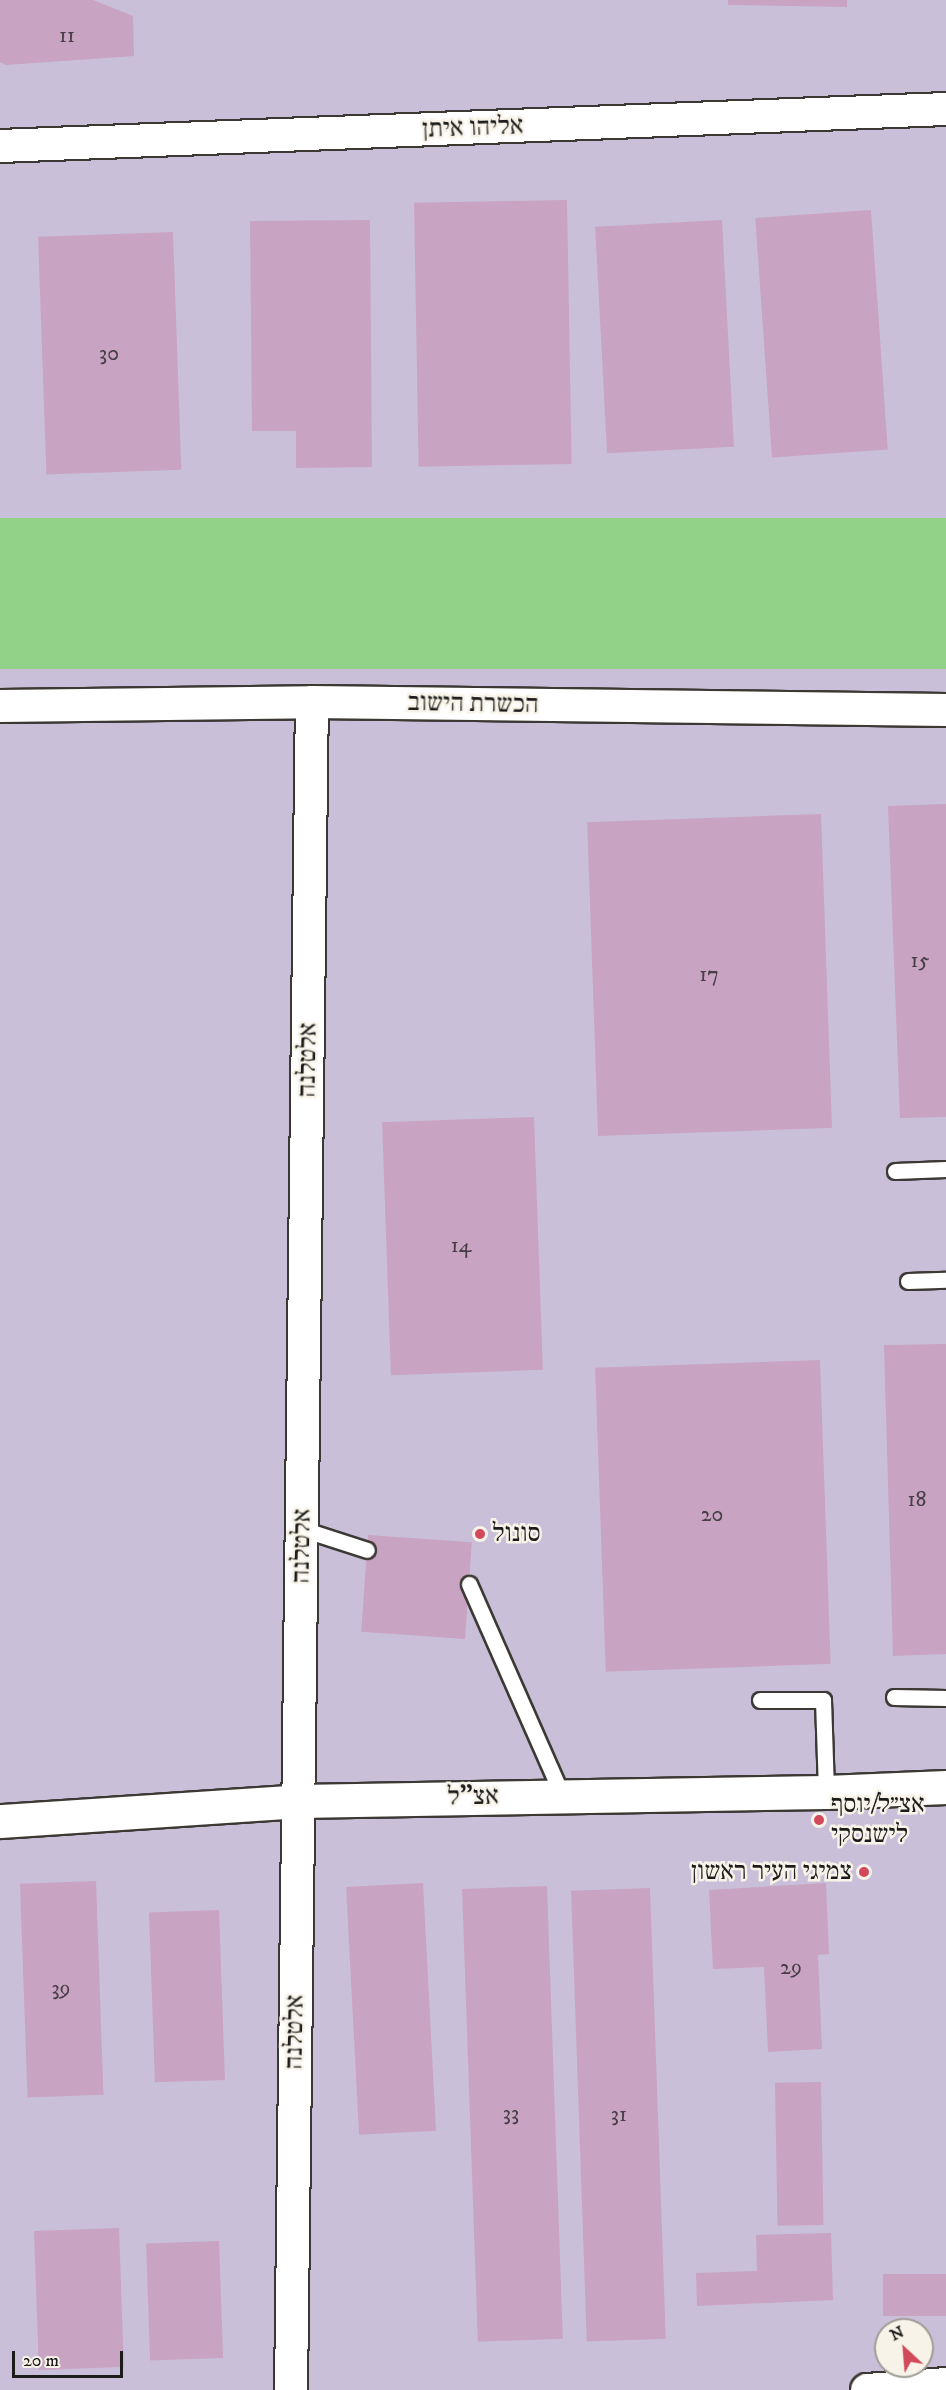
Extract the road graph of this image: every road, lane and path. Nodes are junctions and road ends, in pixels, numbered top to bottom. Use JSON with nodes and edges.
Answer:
{"nodes":[{"id":1,"x":946,"y":109,"type":"edge"},
{"id":2,"x":0,"y":146,"type":"edge"},
{"id":3,"x":312,"y":702,"type":"junction"},
{"id":4,"x":0,"y":706,"type":"edge"},
{"id":5,"x":946,"y":711,"type":"edge"},
{"id":6,"x":946,"y":1170,"type":"edge"},
{"id":7,"x":895,"y":1171,"type":"dead end"},
{"id":8,"x":946,"y":1280,"type":"edge"},
{"id":9,"x":908,"y":1281,"type":"dead end"},
{"id":10,"x":302,"y":1528,"type":"junction"},
{"id":11,"x":367,"y":1550,"type":"dead end"},
{"id":12,"x":469,"y":1584,"type":"dead end"},
{"id":13,"x":894,"y":1697,"type":"dead end"},
{"id":14,"x":946,"y":1698,"type":"edge"},
{"id":15,"x":760,"y":1700,"type":"dead end"},
{"id":16,"x":946,"y":1787,"type":"edge"},
{"id":17,"x":826,"y":1792,"type":"junction"},
{"id":18,"x":562,"y":1795,"type":"junction"},
{"id":19,"x":298,"y":1801,"type":"junction"},
{"id":20,"x":0,"y":1821,"type":"edge"},
{"id":21,"x":946,"y":2384,"type":"edge"},
{"id":22,"x":291,"y":2390,"type":"edge"},
{"id":23,"x":867,"y":2390,"type":"edge"}],
"edges":[{"from":1,"to":2,"type":"street","name":"אליהו איתן"},
{"from":3,"to":4,"type":"street","name":"הכשרת הישוב"},
{"from":3,"to":5,"type":"street","name":"הכשרת הישוב"},
{"from":3,"to":10,"type":"street","name":"אלטלנה"},
{"from":6,"to":7,"type":"lane"},
{"from":8,"to":9,"type":"lane"},
{"from":10,"to":11,"type":"lane"},
{"from":10,"to":19,"type":"street","name":"אלטלנה"},
{"from":12,"to":18,"type":"lane"},
{"from":13,"to":14,"type":"lane"},
{"from":15,"to":17,"type":"lane"},
{"from":16,"to":17,"type":"street","name":"אצ\"ל"},
{"from":17,"to":18,"type":"street","name":"אצ\"ל"},
{"from":18,"to":19,"type":"street","name":"אצ\"ל"},
{"from":19,"to":20,"type":"street","name":"אצ\"ל"},
{"from":19,"to":22,"type":"street","name":"אלטלנה"},
{"from":21,"to":23,"type":"street"}]}
